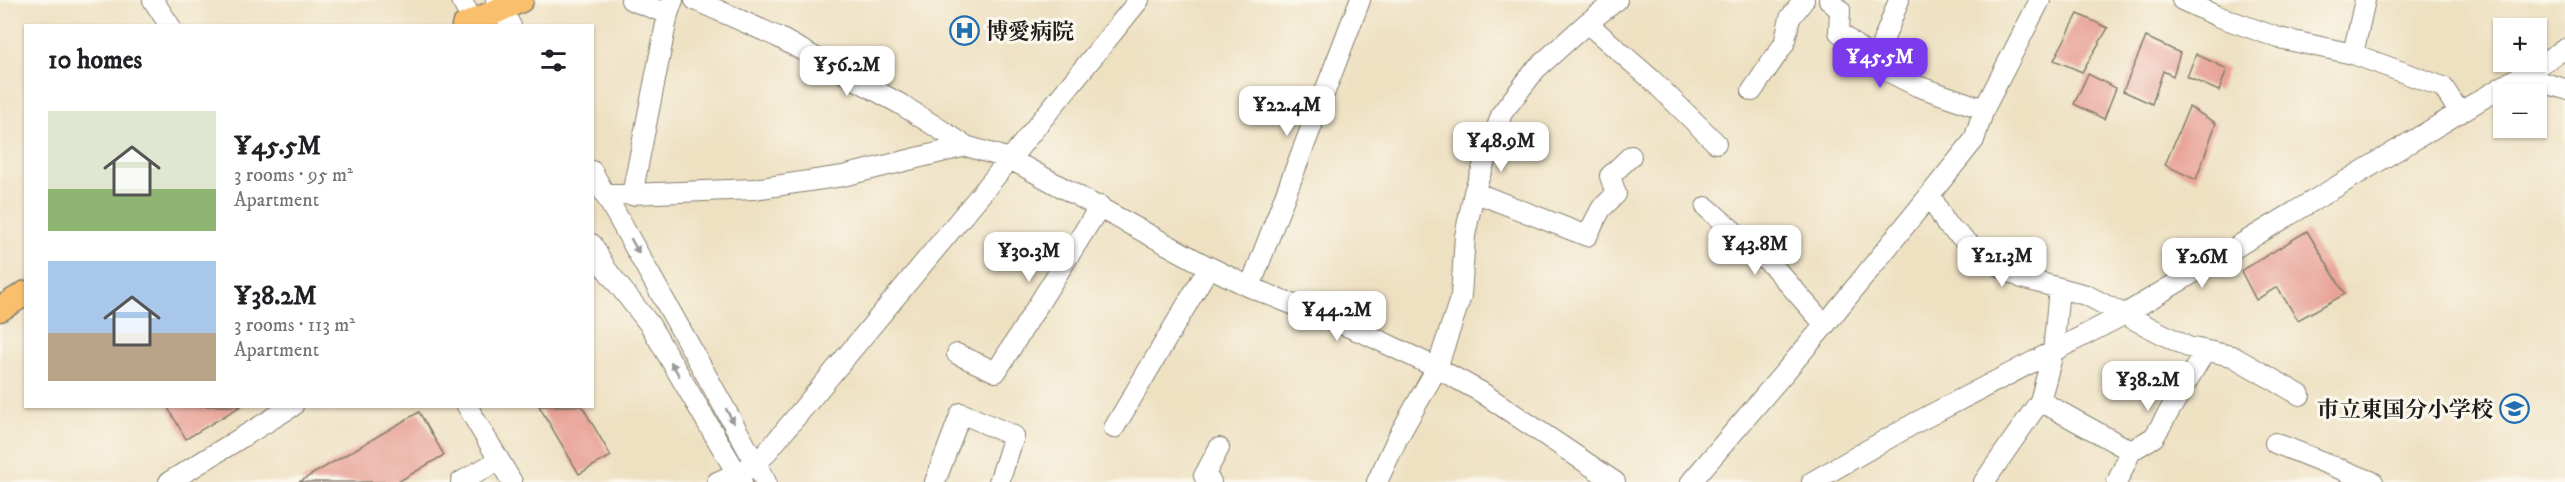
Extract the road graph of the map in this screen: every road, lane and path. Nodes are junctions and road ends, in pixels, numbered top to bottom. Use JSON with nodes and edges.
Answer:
{"nodes":[{"id":1,"x":153,"y":0,"type":"edge"},
{"id":2,"x":631,"y":0,"type":"edge"},
{"id":3,"x":695,"y":0,"type":"edge"},
{"id":4,"x":1139,"y":0,"type":"edge"},
{"id":5,"x":1360,"y":0,"type":"edge"},
{"id":6,"x":1617,"y":0,"type":"edge"},
{"id":7,"x":1804,"y":0,"type":"edge"},
{"id":8,"x":1829,"y":0,"type":"edge"},
{"id":9,"x":1899,"y":0,"type":"edge"},
{"id":10,"x":2040,"y":0,"type":"edge"},
{"id":11,"x":2182,"y":0,"type":"edge"},
{"id":12,"x":2365,"y":0,"type":"edge"},
{"id":13,"x":671,"y":7,"type":"edge"},
{"id":14,"x":508,"y":9,"type":"edge"},
{"id":15,"x":469,"y":18,"type":"edge"},
{"id":16,"x":1587,"y":23,"type":"junction"},
{"id":17,"x":169,"y":24,"type":"edge"},
{"id":18,"x":2565,"y":49,"type":"edge"},
{"id":19,"x":2353,"y":54,"type":"junction"},
{"id":20,"x":1875,"y":62,"type":"junction"},
{"id":21,"x":2520,"y":76,"type":"junction"},
{"id":22,"x":2565,"y":89,"type":"edge"},
{"id":23,"x":1752,"y":90,"type":"dead end"},
{"id":24,"x":1984,"y":110,"type":"junction"},
{"id":25,"x":2460,"y":113,"type":"junction"},
{"id":26,"x":1716,"y":143,"type":"dead end"},
{"id":27,"x":966,"y":146,"type":"junction"},
{"id":28,"x":1631,"y":156,"type":"dead end"},
{"id":29,"x":1011,"y":159,"type":"junction"},
{"id":30,"x":594,"y":174,"type":"edge"},
{"id":31,"x":1474,"y":192,"type":"junction"},
{"id":32,"x":606,"y":195,"type":"junction"},
{"id":33,"x":632,"y":195,"type":"junction"},
{"id":34,"x":1931,"y":196,"type":"junction"},
{"id":35,"x":1100,"y":206,"type":"junction"},
{"id":36,"x":1706,"y":207,"type":"dead end"},
{"id":37,"x":594,"y":248,"type":"edge"},
{"id":38,"x":1209,"y":267,"type":"junction"},
{"id":39,"x":1250,"y":287,"type":"junction"},
{"id":40,"x":2059,"y":288,"type":"junction"},
{"id":41,"x":24,"y":294,"type":"edge"},
{"id":42,"x":0,"y":309,"type":"edge"},
{"id":43,"x":2125,"y":314,"type":"junction"},
{"id":44,"x":1825,"y":325,"type":"junction"},
{"id":45,"x":2205,"y":351,"type":"junction"},
{"id":46,"x":2053,"y":352,"type":"junction"},
{"id":47,"x":957,"y":354,"type":"dead end"},
{"id":48,"x":1437,"y":368,"type":"junction"},
{"id":49,"x":2300,"y":394,"type":"dead end"},
{"id":50,"x":2040,"y":400,"type":"junction"},
{"id":51,"x":290,"y":408,"type":"edge"},
{"id":52,"x":468,"y":408,"type":"edge"},
{"id":53,"x":1114,"y":428,"type":"dead end"},
{"id":54,"x":2276,"y":443,"type":"dead end"},
{"id":55,"x":1219,"y":448,"type":"dead end"},
{"id":56,"x":2131,"y":451,"type":"junction"},
{"id":57,"x":499,"y":460,"type":"junction"},
{"id":58,"x":757,"y":464,"type":"junction"},
{"id":59,"x":740,"y":478,"type":"edge"},
{"id":60,"x":169,"y":482,"type":"edge"},
{"id":61,"x":461,"y":482,"type":"edge"},
{"id":62,"x":512,"y":482,"type":"edge"},
{"id":63,"x":717,"y":482,"type":"edge"},
{"id":64,"x":766,"y":482,"type":"edge"},
{"id":65,"x":935,"y":482,"type":"edge"},
{"id":66,"x":999,"y":482,"type":"edge"},
{"id":67,"x":1211,"y":482,"type":"edge"},
{"id":68,"x":1377,"y":482,"type":"edge"},
{"id":69,"x":1615,"y":482,"type":"edge"},
{"id":70,"x":1691,"y":482,"type":"edge"},
{"id":71,"x":1812,"y":482,"type":"edge"},
{"id":72,"x":1984,"y":482,"type":"edge"},
{"id":73,"x":2117,"y":482,"type":"edge"},
{"id":74,"x":2373,"y":482,"type":"edge"}],
"edges":[{"from":1,"to":17,"type":"street"},
{"from":2,"to":13,"type":"street"},
{"from":3,"to":27,"type":"street"},
{"from":4,"to":29,"type":"street"},
{"from":5,"to":39,"type":"street"},
{"from":6,"to":16,"type":"street"},
{"from":7,"to":23,"type":"street"},
{"from":8,"to":20,"type":"street"},
{"from":9,"to":20,"type":"street"},
{"from":10,"to":24,"type":"street"},
{"from":11,"to":19,"type":"street"},
{"from":12,"to":19,"type":"street"},
{"from":13,"to":33,"type":"street"},
{"from":14,"to":15,"type":"main road"},
{"from":16,"to":26,"type":"street"},
{"from":16,"to":31,"type":"street"},
{"from":18,"to":21,"type":"street"},
{"from":19,"to":25,"type":"street"},
{"from":20,"to":24,"type":"street"},
{"from":21,"to":22,"type":"street"},
{"from":21,"to":25,"type":"street"},
{"from":24,"to":34,"type":"street"},
{"from":25,"to":43,"type":"street"},
{"from":27,"to":29,"type":"street"},
{"from":27,"to":33,"type":"street"},
{"from":28,"to":31,"type":"street"},
{"from":29,"to":35,"type":"street"},
{"from":29,"to":58,"type":"street"},
{"from":30,"to":32,"type":"street"},
{"from":31,"to":48,"type":"street"},
{"from":32,"to":33,"type":"street"},
{"from":32,"to":58,"type":"street","one_way":true},
{"from":34,"to":40,"type":"street"},
{"from":34,"to":44,"type":"street"},
{"from":35,"to":38,"type":"street"},
{"from":35,"to":47,"type":"street"},
{"from":36,"to":44,"type":"street"},
{"from":59,"to":37,"type":"street","one_way":true},
{"from":38,"to":39,"type":"street"},
{"from":38,"to":53,"type":"street"},
{"from":39,"to":48,"type":"street"},
{"from":40,"to":43,"type":"street"},
{"from":40,"to":46,"type":"street"},
{"from":41,"to":42,"type":"main road"},
{"from":43,"to":45,"type":"street"},
{"from":43,"to":46,"type":"street"},
{"from":44,"to":70,"type":"street"},
{"from":45,"to":49,"type":"street"},
{"from":45,"to":56,"type":"street"},
{"from":46,"to":50,"type":"street"},
{"from":46,"to":71,"type":"street"},
{"from":48,"to":68,"type":"street"},
{"from":48,"to":69,"type":"street"},
{"from":50,"to":56,"type":"street"},
{"from":50,"to":72,"type":"street"},
{"from":51,"to":60,"type":"street"},
{"from":52,"to":57,"type":"street"},
{"from":54,"to":74,"type":"street"},
{"from":55,"to":67,"type":"street"},
{"from":56,"to":73,"type":"street"},
{"from":57,"to":61,"type":"street"},
{"from":57,"to":62,"type":"street"},
{"from":58,"to":59,"type":"street"},
{"from":58,"to":64,"type":"street"},
{"from":59,"to":63,"type":"street"},
{"from":65,"to":66,"type":"street"}]}
